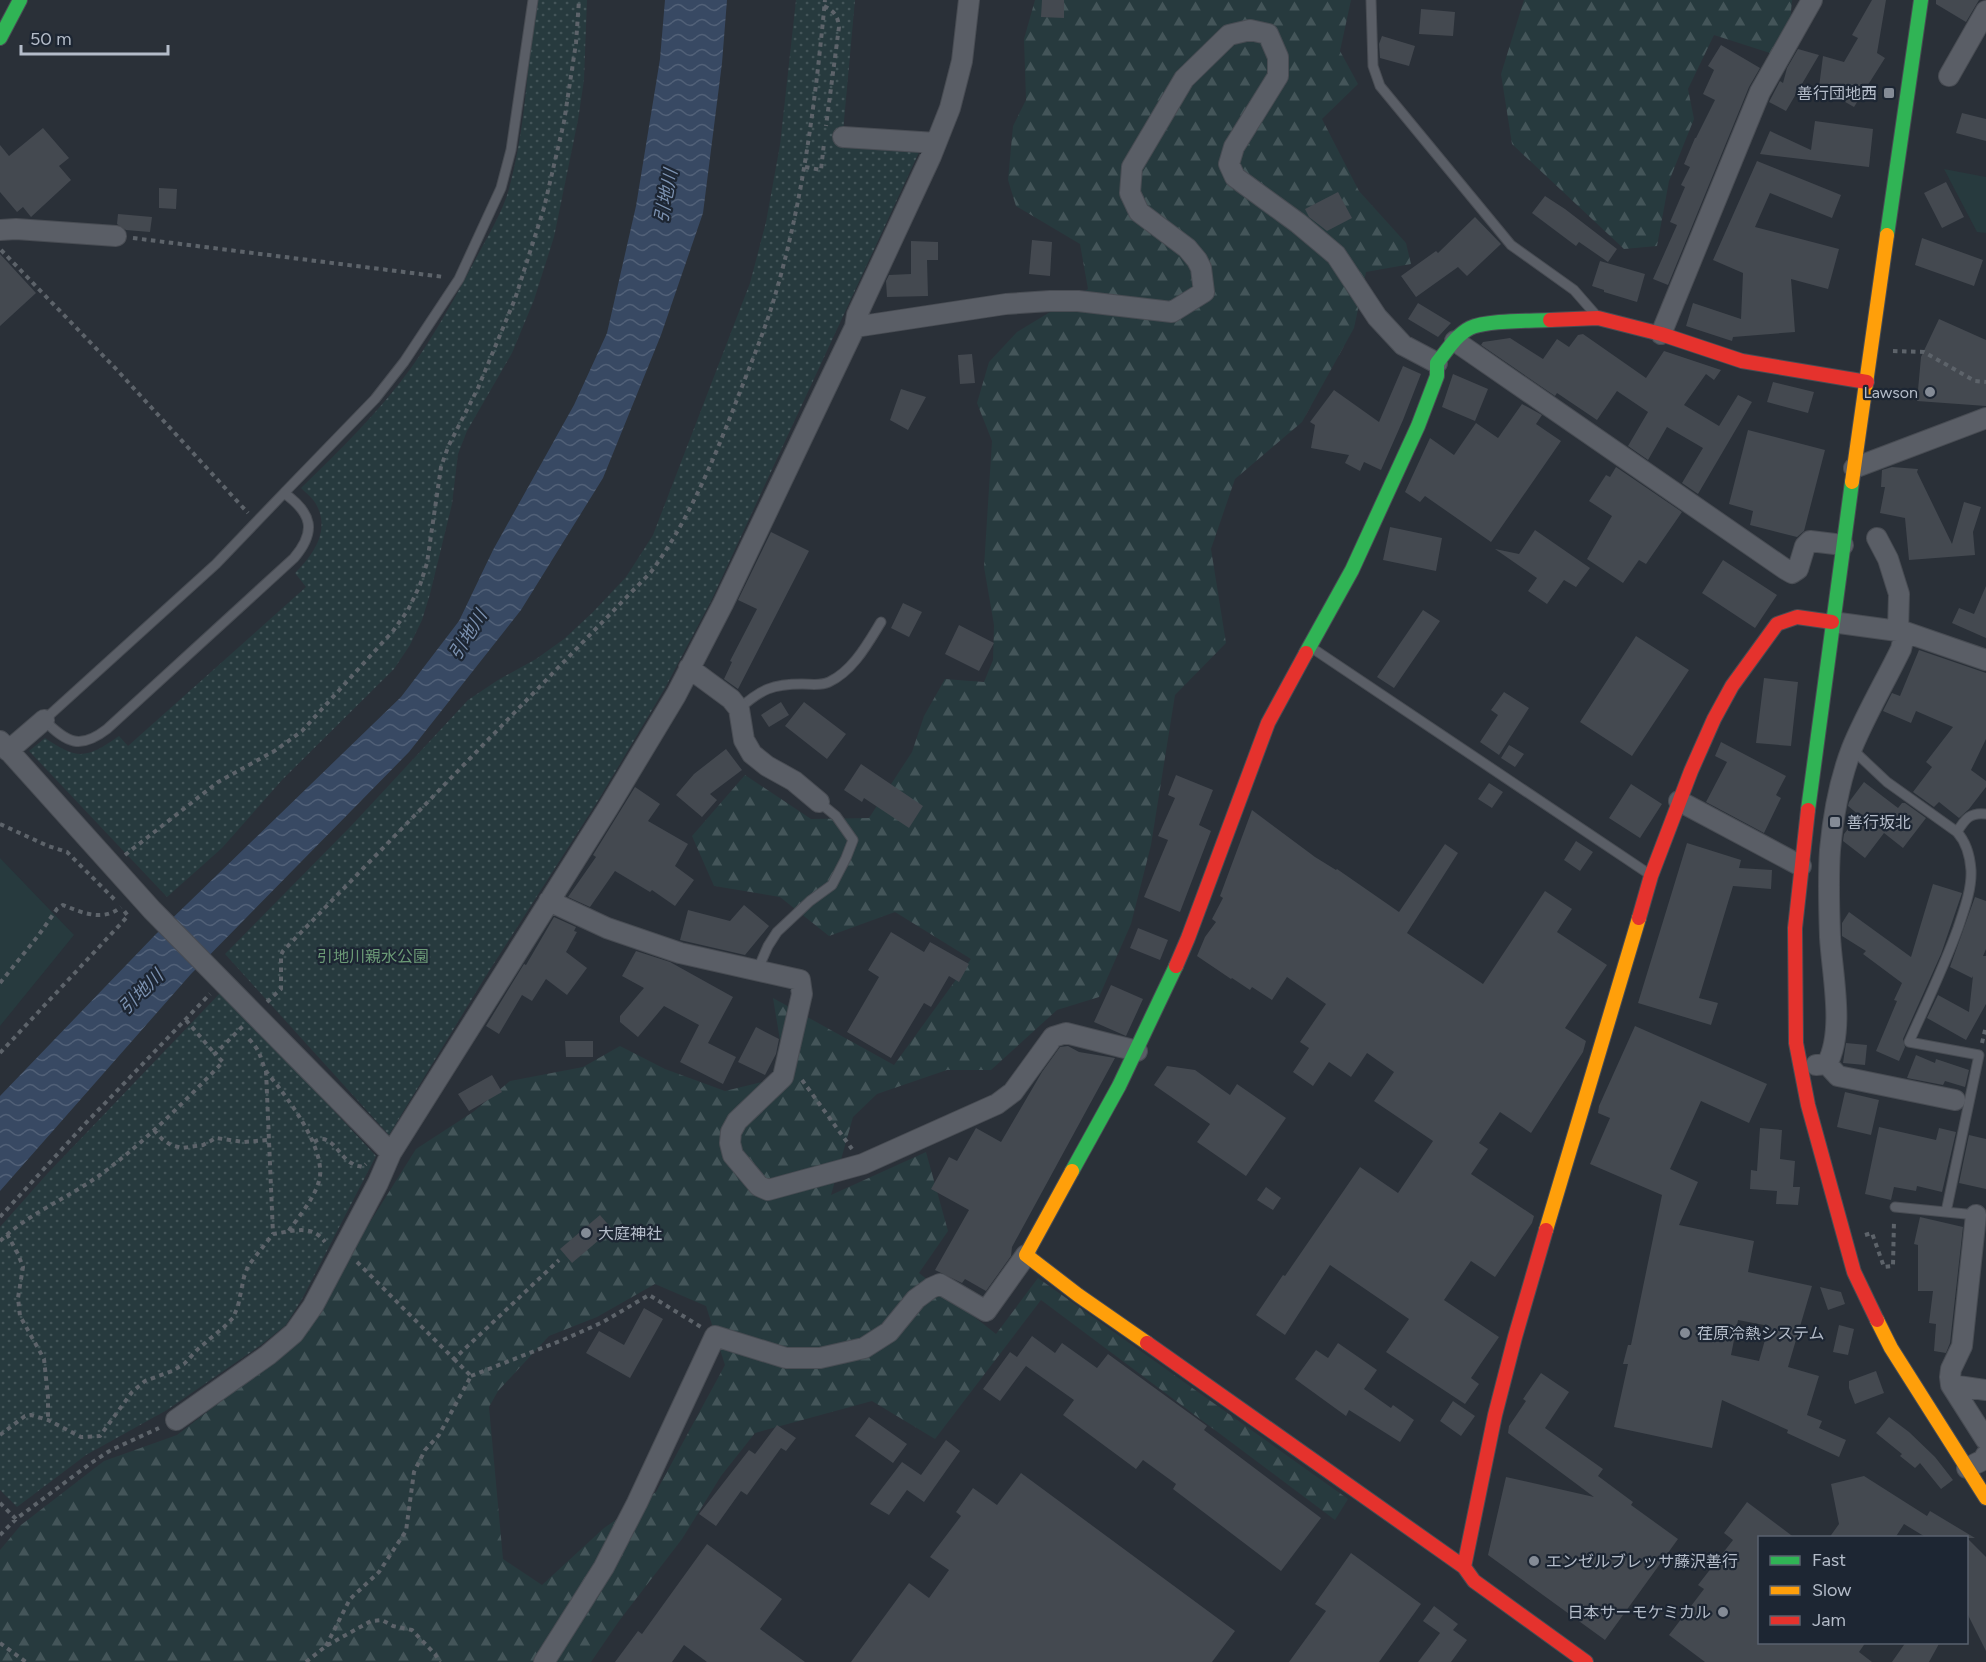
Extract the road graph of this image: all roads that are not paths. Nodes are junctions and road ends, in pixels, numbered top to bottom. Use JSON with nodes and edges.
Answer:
{"nodes":[{"id":1,"x":20,"y":0,"type":"edge"},
{"id":2,"x":533,"y":0,"type":"edge"},
{"id":3,"x":969,"y":0,"type":"edge"},
{"id":4,"x":1371,"y":0,"type":"edge"},
{"id":5,"x":1812,"y":0,"type":"edge"},
{"id":6,"x":1921,"y":0,"type":"edge"},
{"id":7,"x":1986,"y":11,"type":"edge"},
{"id":8,"x":0,"y":38,"type":"edge"},
{"id":9,"x":1949,"y":76,"type":"dead end"},
{"id":10,"x":843,"y":137,"type":"dead end"},
{"id":11,"x":936,"y":143,"type":"junction"},
{"id":12,"x":0,"y":230,"type":"edge"},
{"id":13,"x":116,"y":236,"type":"road end"},
{"id":14,"x":1598,"y":318,"type":"junction"},
{"id":15,"x":855,"y":327,"type":"junction"},
{"id":16,"x":1661,"y":334,"type":"junction"},
{"id":17,"x":1455,"y":341,"type":"junction"},
{"id":18,"x":1437,"y":363,"type":"junction"},
{"id":19,"x":1867,"y":381,"type":"junction"},
{"id":20,"x":1986,"y":418,"type":"edge"},
{"id":21,"x":1854,"y":468,"type":"junction"},
{"id":22,"x":284,"y":493,"type":"junction"},
{"id":23,"x":1877,"y":538,"type":"dead end"},
{"id":24,"x":1843,"y":545,"type":"junction"},
{"id":25,"x":881,"y":622,"type":"dead end"},
{"id":26,"x":1832,"y":622,"type":"junction"},
{"id":27,"x":1901,"y":632,"type":"junction"},
{"id":28,"x":1310,"y":647,"type":"junction"},
{"id":29,"x":1986,"y":660,"type":"edge"},
{"id":30,"x":690,"y":668,"type":"junction"},
{"id":31,"x":739,"y":709,"type":"junction"},
{"id":32,"x":44,"y":720,"type":"junction"},
{"id":33,"x":4,"y":746,"type":"edge"},
{"id":34,"x":1852,"y":749,"type":"junction"},
{"id":35,"x":1679,"y":801,"type":"junction"},
{"id":36,"x":819,"y":802,"type":"joint"},
{"id":37,"x":1986,"y":814,"type":"edge"},
{"id":38,"x":1957,"y":832,"type":"junction"},
{"id":39,"x":1801,"y":866,"type":"junction"},
{"id":40,"x":1651,"y":876,"type":"junction"},
{"id":41,"x":549,"y":901,"type":"junction"},
{"id":42,"x":757,"y":971,"type":"junction"},
{"id":43,"x":1137,"y":1051,"type":"junction"},
{"id":44,"x":1827,"y":1064,"type":"junction"},
{"id":45,"x":1801,"y":1067,"type":"junction"},
{"id":46,"x":1955,"y":1100,"type":"dead end"},
{"id":47,"x":388,"y":1149,"type":"junction"},
{"id":48,"x":1895,"y":1207,"type":"road end"},
{"id":49,"x":1946,"y":1212,"type":"junction"},
{"id":50,"x":1976,"y":1215,"type":"joint"},
{"id":51,"x":1026,"y":1256,"type":"junction"},
{"id":52,"x":1952,"y":1385,"type":"junction"},
{"id":53,"x":1986,"y":1390,"type":"edge"},
{"id":54,"x":176,"y":1420,"type":"road end"},
{"id":55,"x":1986,"y":1440,"type":"edge"},
{"id":56,"x":1986,"y":1455,"type":"edge"},
{"id":57,"x":1967,"y":1468,"type":"junction"},
{"id":58,"x":1986,"y":1498,"type":"edge"},
{"id":59,"x":1464,"y":1567,"type":"junction"},
{"id":60,"x":544,"y":1662,"type":"edge"},
{"id":61,"x":1586,"y":1662,"type":"edge"}],
"edges":[{"from":1,"to":8,"type":"street"},
{"from":2,"to":22,"type":"lane"},
{"from":3,"to":11,"type":"street"},
{"from":4,"to":14,"type":"lane"},
{"from":5,"to":16,"type":"street"},
{"from":6,"to":19,"type":"street"},
{"from":7,"to":9,"type":"street"},
{"from":10,"to":11,"type":"street"},
{"from":11,"to":15,"type":"street"},
{"from":12,"to":13,"type":"street"},
{"from":14,"to":16,"type":"street"},
{"from":14,"to":17,"type":"street"},
{"from":15,"to":18,"type":"street"},
{"from":15,"to":30,"type":"street"},
{"from":16,"to":19,"type":"street"},
{"from":17,"to":18,"type":"street"},
{"from":17,"to":24,"type":"street"},
{"from":18,"to":28,"type":"street"},
{"from":19,"to":21,"type":"street"},
{"from":20,"to":21,"type":"street"},
{"from":21,"to":24,"type":"street"},
{"from":22,"to":32,"type":"lane"},
{"from":22,"to":32,"type":"lane"},
{"from":23,"to":27,"type":"street"},
{"from":24,"to":26,"type":"street"},
{"from":25,"to":31,"type":"lane"},
{"from":26,"to":27,"type":"street"},
{"from":26,"to":35,"type":"street"},
{"from":26,"to":39,"type":"street"},
{"from":27,"to":29,"type":"street"},
{"from":27,"to":34,"type":"street"},
{"from":28,"to":40,"type":"lane"},
{"from":28,"to":43,"type":"street"},
{"from":30,"to":31,"type":"street"},
{"from":30,"to":41,"type":"street"},
{"from":31,"to":36,"type":"street"},
{"from":32,"to":33,"type":"street"},
{"from":33,"to":47,"type":"street"},
{"from":34,"to":38,"type":"lane"},
{"from":34,"to":44,"type":"street"},
{"from":35,"to":39,"type":"street"},
{"from":35,"to":40,"type":"street"},
{"from":36,"to":42,"type":"lane"},
{"from":37,"to":38,"type":"lane"},
{"from":38,"to":49,"type":"lane"},
{"from":39,"to":45,"type":"street"},
{"from":40,"to":59,"type":"street"},
{"from":41,"to":42,"type":"street"},
{"from":41,"to":47,"type":"street"},
{"from":42,"to":43,"type":"street"},
{"from":43,"to":51,"type":"street"},
{"from":44,"to":45,"type":"street"},
{"from":44,"to":46,"type":"street"},
{"from":45,"to":57,"type":"street"},
{"from":47,"to":54,"type":"street"},
{"from":48,"to":49,"type":"lane"},
{"from":49,"to":50,"type":"lane"},
{"from":50,"to":52,"type":"street"},
{"from":51,"to":59,"type":"street"},
{"from":51,"to":60,"type":"street"},
{"from":52,"to":53,"type":"street"},
{"from":52,"to":55,"type":"street"},
{"from":56,"to":57,"type":"street"},
{"from":57,"to":58,"type":"street"},
{"from":59,"to":61,"type":"street"}]}
